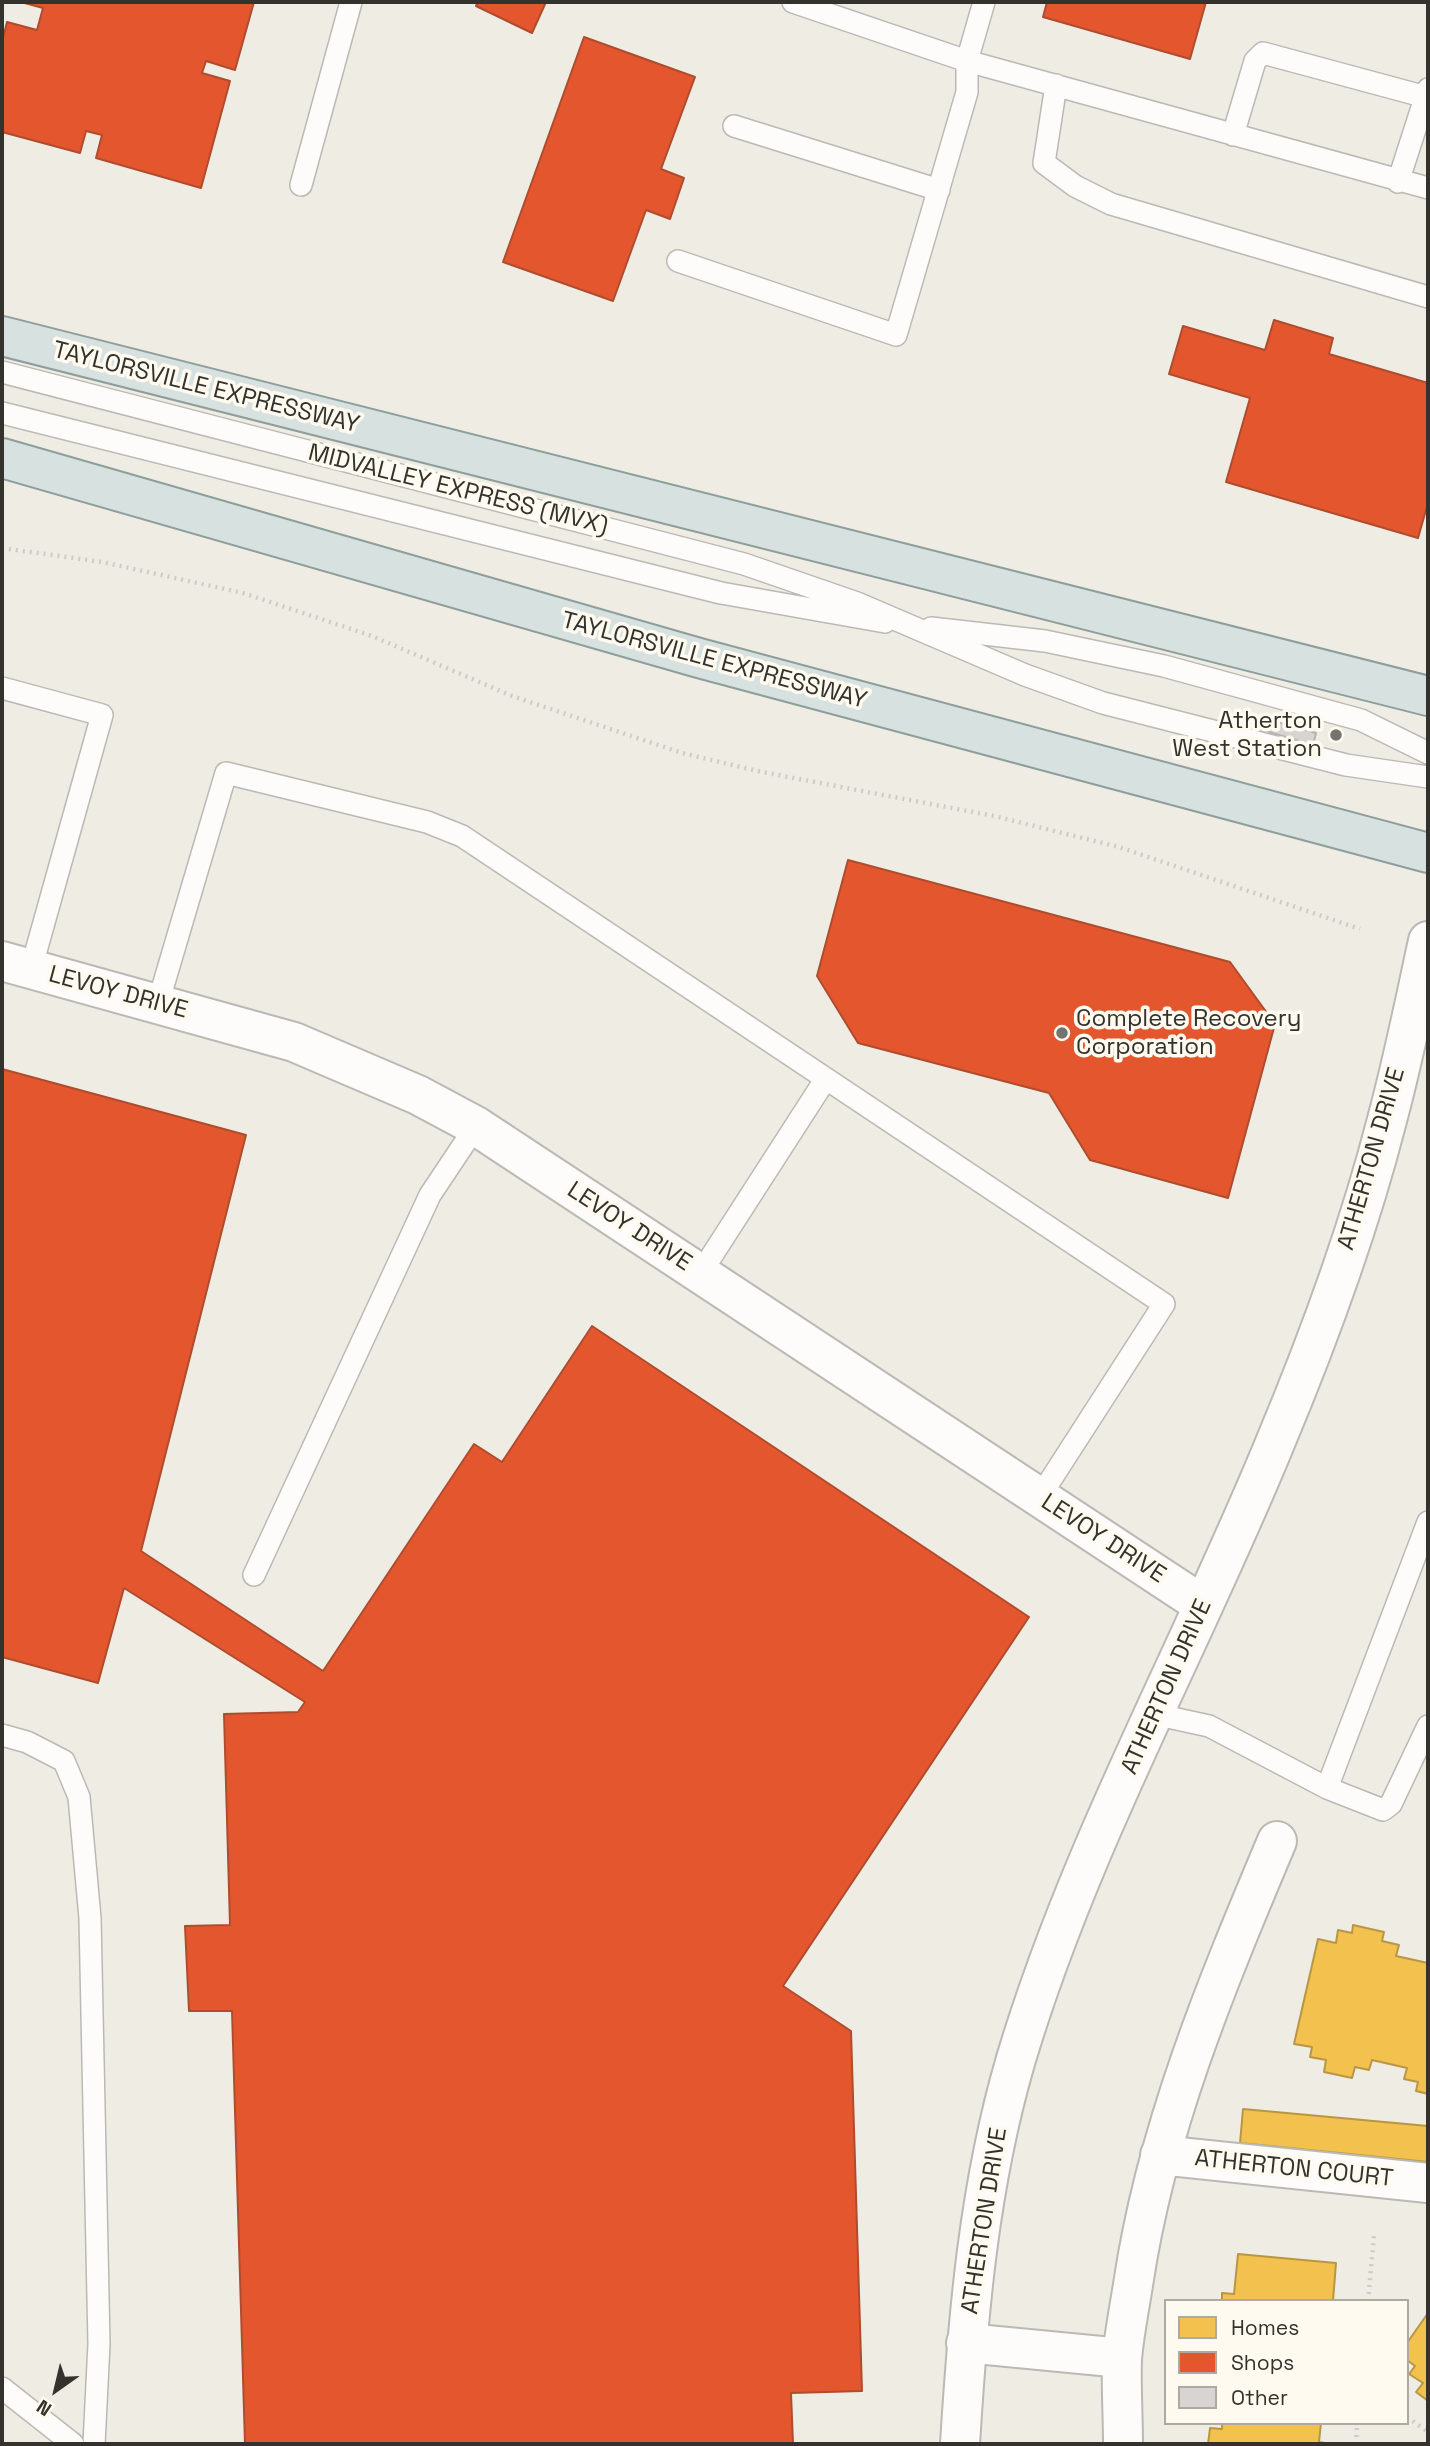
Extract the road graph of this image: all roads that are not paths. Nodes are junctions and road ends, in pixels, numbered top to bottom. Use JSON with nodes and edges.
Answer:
{"nodes":[{"id":1,"x":351,"y":2,"type":"edge"},
{"id":2,"x":793,"y":2,"type":"edge"},
{"id":3,"x":984,"y":2,"type":"edge"},
{"id":4,"x":967,"y":61,"type":"junction"},
{"id":5,"x":1056,"y":85,"type":"junction"},
{"id":6,"x":1427,"y":93,"type":"edge"},
{"id":7,"x":734,"y":126,"type":"dead end"},
{"id":8,"x":1233,"y":135,"type":"junction"},
{"id":9,"x":1398,"y":182,"type":"junction"},
{"id":10,"x":301,"y":185,"type":"dead end"},
{"id":11,"x":1428,"y":188,"type":"edge"},
{"id":12,"x":940,"y":190,"type":"junction"},
{"id":13,"x":678,"y":261,"type":"dead end"},
{"id":14,"x":1428,"y":297,"type":"edge"},
{"id":15,"x":2,"y":337,"type":"edge"},
{"id":16,"x":2,"y":372,"type":"edge"},
{"id":17,"x":2,"y":413,"type":"edge"},
{"id":18,"x":2,"y":458,"type":"edge"},
{"id":19,"x":908,"y":625,"type":"junction"},
{"id":20,"x":2,"y":688,"type":"edge"},
{"id":21,"x":1428,"y":695,"type":"edge"},
{"id":22,"x":1428,"y":753,"type":"edge"},
{"id":23,"x":1428,"y":777,"type":"edge"},
{"id":24,"x":1428,"y":853,"type":"edge"},
{"id":25,"x":1428,"y":941,"type":"edge"},
{"id":26,"x":16,"y":965,"type":"edge"},
{"id":27,"x":158,"y":1003,"type":"junction"},
{"id":28,"x":825,"y":1080,"type":"junction"},
{"id":29,"x":476,"y":1126,"type":"junction"},
{"id":30,"x":699,"y":1274,"type":"junction"},
{"id":31,"x":1039,"y":1498,"type":"junction"},
{"id":32,"x":1428,"y":1522,"type":"edge"},
{"id":33,"x":254,"y":1575,"type":"dead end"},
{"id":34,"x":1203,"y":1605,"type":"junction"},
{"id":35,"x":1154,"y":1714,"type":"junction"},
{"id":36,"x":1428,"y":1726,"type":"edge"},
{"id":37,"x":2,"y":1735,"type":"edge"},
{"id":38,"x":1327,"y":1788,"type":"junction"},
{"id":39,"x":1277,"y":1841,"type":"dead end"},
{"id":40,"x":1160,"y":2155,"type":"junction"},
{"id":41,"x":1428,"y":2183,"type":"edge"},
{"id":42,"x":966,"y":2343,"type":"junction"},
{"id":43,"x":1122,"y":2358,"type":"junction"},
{"id":44,"x":2,"y":2388,"type":"edge"},
{"id":45,"x":73,"y":2444,"type":"edge"},
{"id":46,"x":94,"y":2444,"type":"edge"},
{"id":47,"x":960,"y":2444,"type":"edge"},
{"id":48,"x":1123,"y":2444,"type":"edge"}],
"edges":[{"from":1,"to":10,"type":"lane"},
{"from":2,"to":4,"type":"lane"},
{"from":3,"to":4,"type":"lane"},
{"from":4,"to":5,"type":"lane"},
{"from":4,"to":12,"type":"lane"},
{"from":5,"to":8,"type":"lane"},
{"from":5,"to":14,"type":"lane"},
{"from":6,"to":8,"type":"lane"},
{"from":6,"to":9,"type":"lane"},
{"from":7,"to":12,"type":"lane"},
{"from":8,"to":9,"type":"lane"},
{"from":9,"to":11,"type":"lane"},
{"from":12,"to":13,"type":"lane"},
{"from":15,"to":21,"type":"main road","name":"TAYLORSVILLE EXPRESSWAY"},
{"from":16,"to":19,"type":"lane","name":"MIDVALLEY EXPRESS (MVX)"},
{"from":17,"to":19,"type":"lane","name":"MIDVALLEY EXPRESS (MVX)"},
{"from":18,"to":24,"type":"main road","name":"TAYLORSVILLE EXPRESSWAY"},
{"from":19,"to":22,"type":"lane","name":"MIDVALLEY EXPRESS (MVX)"},
{"from":19,"to":23,"type":"lane","name":"MIDVALLEY EXPRESS (MVX)"},
{"from":20,"to":26,"type":"lane"},
{"from":25,"to":34,"type":"street","name":"ATHERTON DRIVE"},
{"from":26,"to":27,"type":"street","name":"LEVOY DRIVE"},
{"from":27,"to":28,"type":"lane"},
{"from":27,"to":29,"type":"street","name":"LEVOY DRIVE"},
{"from":28,"to":30,"type":"lane"},
{"from":28,"to":31,"type":"lane"},
{"from":29,"to":30,"type":"street","name":"LEVOY DRIVE"},
{"from":29,"to":33,"type":"lane"},
{"from":30,"to":31,"type":"street","name":"LEVOY DRIVE"},
{"from":31,"to":34,"type":"street","name":"LEVOY DRIVE"},
{"from":32,"to":38,"type":"lane"},
{"from":34,"to":35,"type":"street","name":"ATHERTON DRIVE"},
{"from":35,"to":38,"type":"lane"},
{"from":35,"to":42,"type":"street","name":"ATHERTON DRIVE"},
{"from":36,"to":38,"type":"lane"},
{"from":37,"to":46,"type":"lane"},
{"from":39,"to":40,"type":"street"},
{"from":40,"to":41,"type":"street","name":"ATHERTON COURT"},
{"from":40,"to":43,"type":"street"},
{"from":42,"to":43,"type":"street"},
{"from":42,"to":47,"type":"street","name":"ATHERTON DRIVE"},
{"from":43,"to":48,"type":"street"},
{"from":44,"to":45,"type":"lane"}]}
